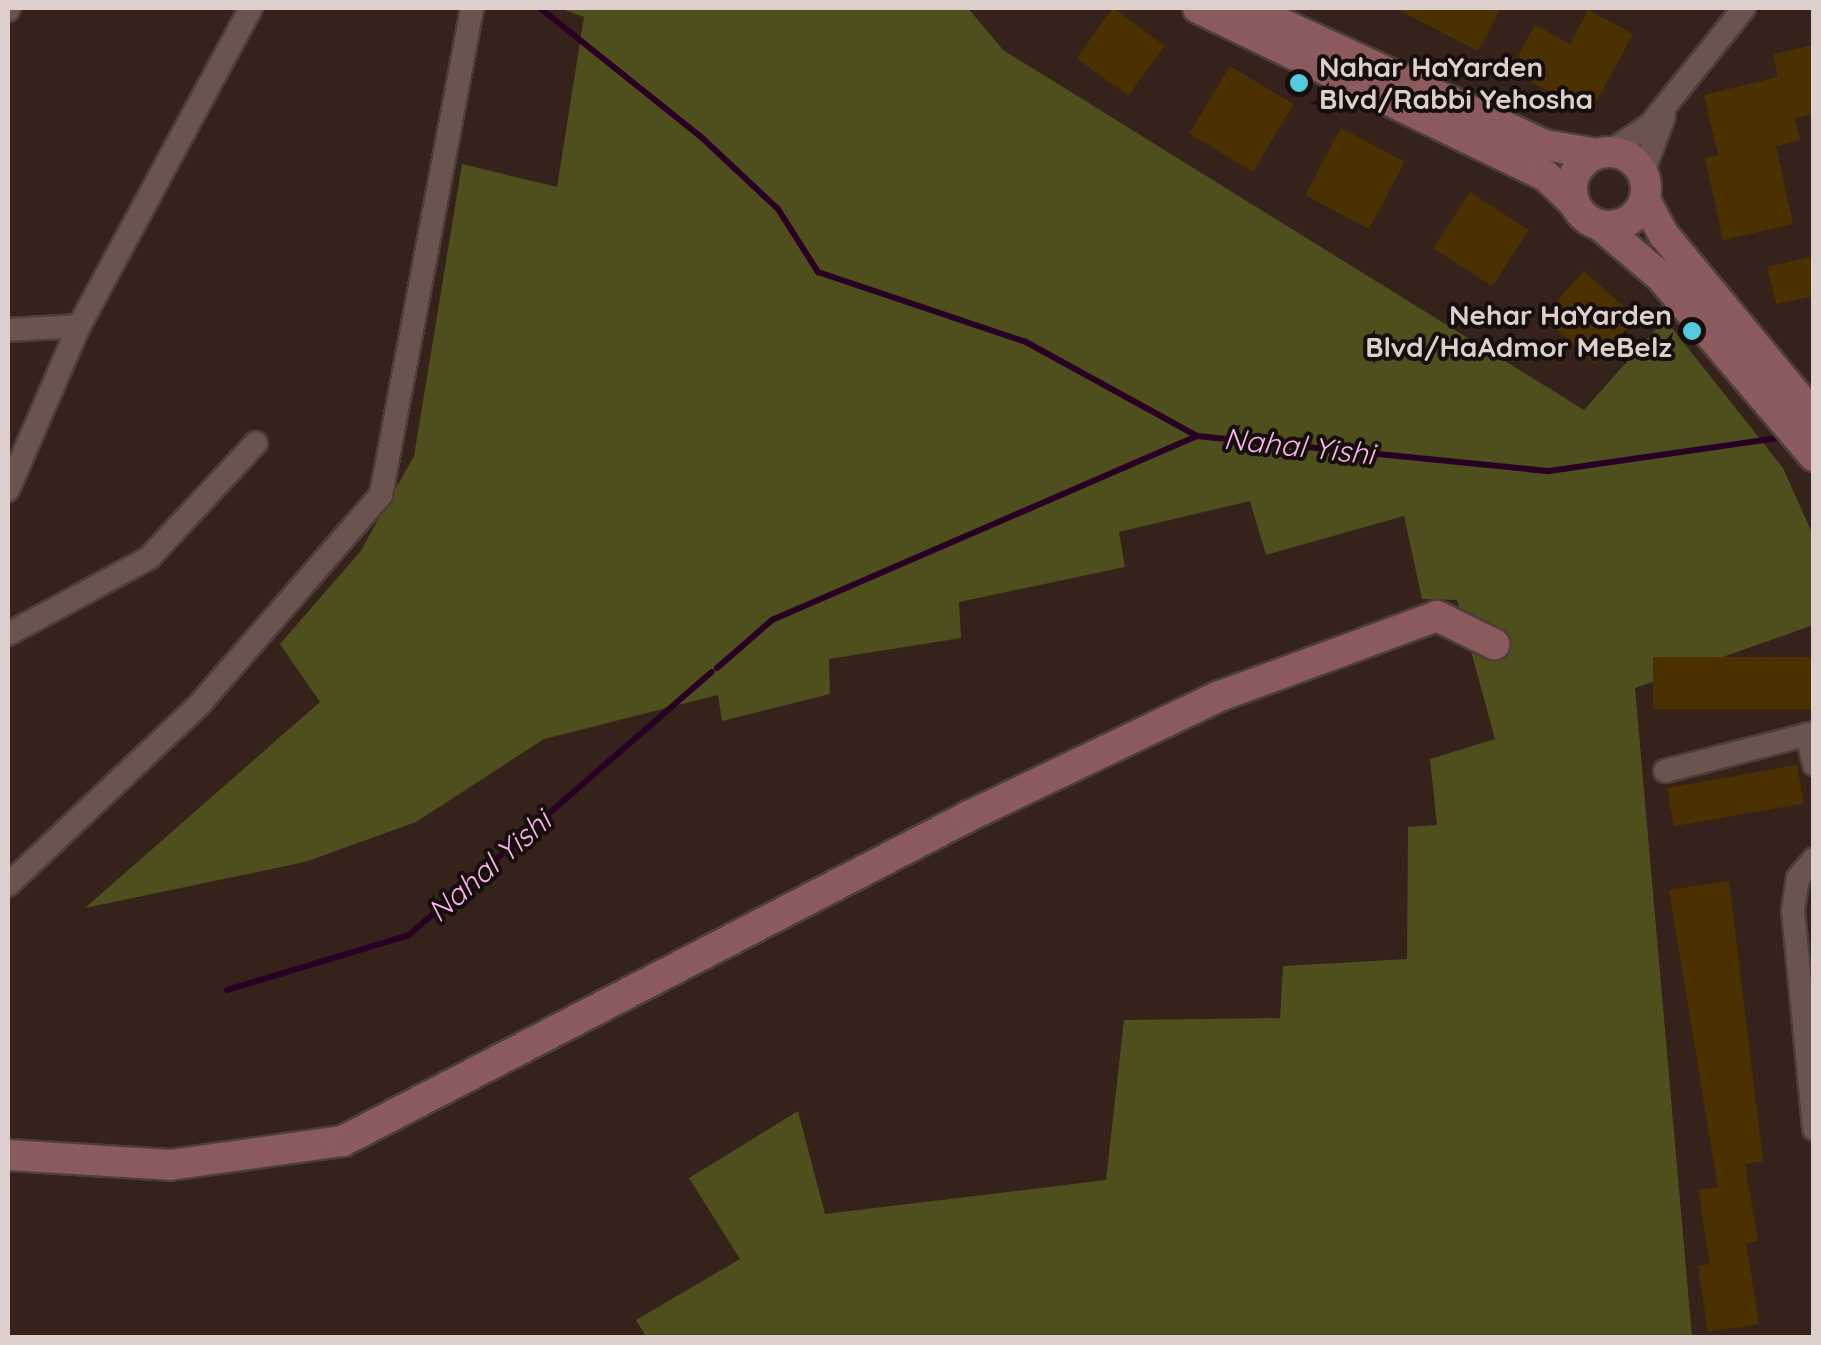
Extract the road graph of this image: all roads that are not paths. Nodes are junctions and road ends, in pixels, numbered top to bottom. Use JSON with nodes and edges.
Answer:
{"nodes":[{"id":1,"x":251,"y":8,"type":"edge"},
{"id":2,"x":472,"y":8,"type":"edge"},
{"id":3,"x":1198,"y":8,"type":"edge"},
{"id":4,"x":1248,"y":8,"type":"edge"},
{"id":5,"x":1744,"y":8,"type":"edge"},
{"id":6,"x":1678,"y":91,"type":"junction"},
{"id":7,"x":1604,"y":152,"type":"junction"},
{"id":8,"x":1644,"y":186,"type":"junction"},
{"id":9,"x":1574,"y":203,"type":"junction"},
{"id":10,"x":1600,"y":226,"type":"junction"},
{"id":11,"x":79,"y":326,"type":"junction"},
{"id":12,"x":8,"y":330,"type":"edge"},
{"id":13,"x":1814,"y":416,"type":"edge"},
{"id":14,"x":256,"y":443,"type":"dead end"},
{"id":15,"x":1814,"y":456,"type":"edge"},
{"id":16,"x":8,"y":490,"type":"edge"},
{"id":17,"x":8,"y":634,"type":"edge"},
{"id":18,"x":1494,"y":644,"type":"dead end"},
{"id":19,"x":1810,"y":733,"type":"edge"},
{"id":20,"x":1814,"y":764,"type":"edge"},
{"id":21,"x":1665,"y":771,"type":"dead end"},
{"id":22,"x":1814,"y":858,"type":"edge"},
{"id":23,"x":8,"y":885,"type":"edge"},
{"id":24,"x":1814,"y":1129,"type":"edge"},
{"id":25,"x":8,"y":1155,"type":"edge"}],
"edges":[{"from":1,"to":11,"type":"street"},
{"from":2,"to":23,"type":"street"},
{"from":3,"to":9,"type":"main road"},
{"from":4,"to":7,"type":"main road"},
{"from":5,"to":6,"type":"street"},
{"from":6,"to":7,"type":"street"},
{"from":6,"to":8,"type":"street"},
{"from":7,"to":8,"type":"main road"},
{"from":7,"to":9,"type":"main road"},
{"from":8,"to":10,"type":"main road"},
{"from":8,"to":13,"type":"main road"},
{"from":9,"to":10,"type":"main road"},
{"from":10,"to":15,"type":"main road"},
{"from":11,"to":12,"type":"street"},
{"from":11,"to":16,"type":"street"},
{"from":14,"to":17,"type":"street"},
{"from":18,"to":25,"type":"main road"},
{"from":19,"to":20,"type":"street"},
{"from":19,"to":21,"type":"street"},
{"from":22,"to":24,"type":"street"}]}
